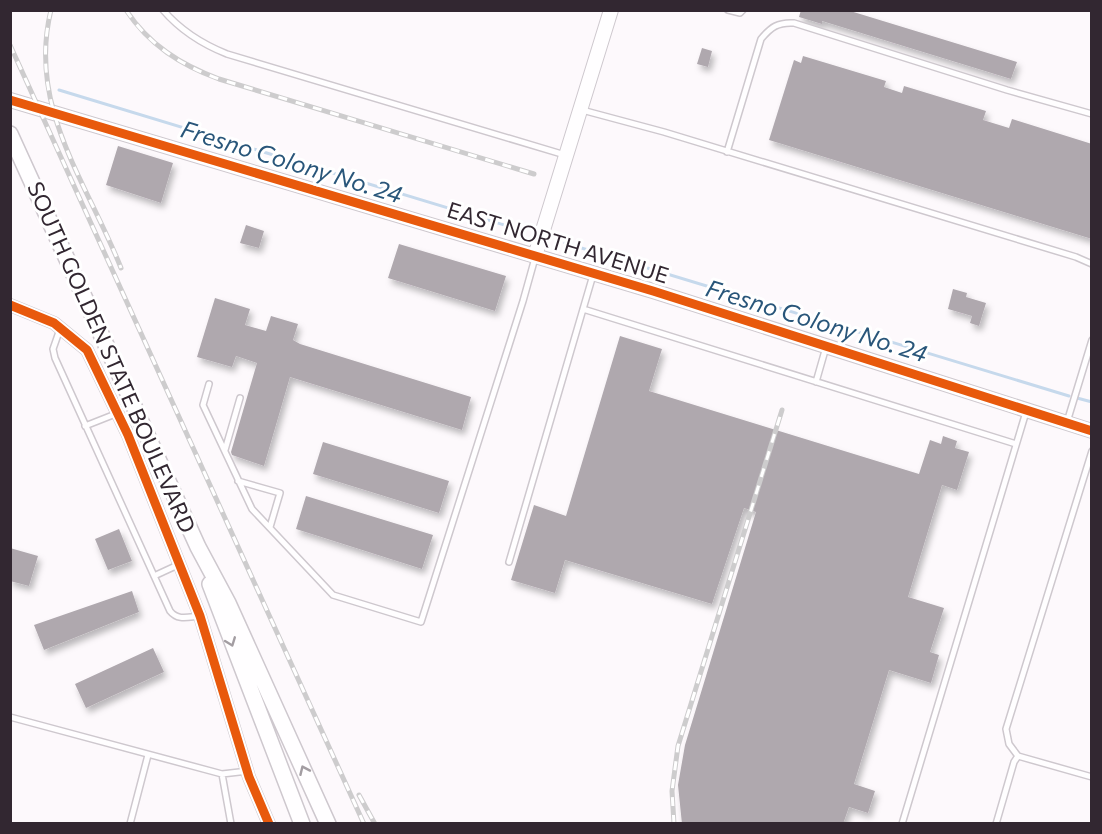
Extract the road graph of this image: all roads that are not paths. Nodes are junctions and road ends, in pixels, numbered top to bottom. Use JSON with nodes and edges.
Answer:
{"nodes":[{"id":1,"x":163,"y":10,"type":"edge"},
{"id":2,"x":611,"y":10,"type":"edge"},
{"id":3,"x":729,"y":10,"type":"edge"},
{"id":4,"x":743,"y":10,"type":"edge"},
{"id":5,"x":10,"y":100,"type":"edge"},
{"id":6,"x":580,"y":110,"type":"junction"},
{"id":7,"x":1092,"y":114,"type":"edge"},
{"id":8,"x":10,"y":134,"type":"edge"},
{"id":9,"x":728,"y":152,"type":"junction"},
{"id":10,"x":566,"y":155,"type":"junction"},
{"id":11,"x":536,"y":256,"type":"junction"},
{"id":12,"x":1092,"y":264,"type":"edge"},
{"id":13,"x":594,"y":273,"type":"junction"},
{"id":14,"x":10,"y":305,"type":"edge"},
{"id":15,"x":583,"y":309,"type":"junction"},
{"id":16,"x":60,"y":327,"type":"junction"},
{"id":17,"x":1092,"y":340,"type":"edge"},
{"id":18,"x":827,"y":346,"type":"junction"},
{"id":19,"x":816,"y":382,"type":"junction"},
{"id":20,"x":209,"y":384,"type":"dead end"},
{"id":21,"x":240,"y":398,"type":"dead end"},
{"id":22,"x":1026,"y":410,"type":"junction"},
{"id":23,"x":118,"y":413,"type":"junction"},
{"id":24,"x":1066,"y":423,"type":"junction"},
{"id":25,"x":86,"y":426,"type":"junction"},
{"id":26,"x":1092,"y":431,"type":"edge"},
{"id":27,"x":1016,"y":444,"type":"junction"},
{"id":28,"x":225,"y":450,"type":"junction"},
{"id":29,"x":1092,"y":451,"type":"edge"},
{"id":30,"x":238,"y":481,"type":"junction"},
{"id":31,"x":270,"y":527,"type":"junction"},
{"id":32,"x":198,"y":547,"type":"junction"},
{"id":33,"x":509,"y":562,"type":"dead end"},
{"id":34,"x":180,"y":564,"type":"junction"},
{"id":35,"x":154,"y":576,"type":"junction"},
{"id":36,"x":200,"y":616,"type":"junction"},
{"id":37,"x":10,"y":717,"type":"edge"},
{"id":38,"x":148,"y":755,"type":"junction"},
{"id":39,"x":1018,"y":756,"type":"junction"},
{"id":40,"x":248,"y":771,"type":"junction"},
{"id":41,"x":222,"y":774,"type":"junction"},
{"id":42,"x":1092,"y":777,"type":"edge"},
{"id":43,"x":130,"y":824,"type":"edge"},
{"id":44,"x":231,"y":824,"type":"edge"},
{"id":45,"x":269,"y":824,"type":"edge"},
{"id":46,"x":302,"y":824,"type":"edge"},
{"id":47,"x":328,"y":824,"type":"edge"},
{"id":48,"x":902,"y":824,"type":"edge"},
{"id":49,"x":996,"y":824,"type":"edge"}],
"edges":[{"from":1,"to":10,"type":"lane"},
{"from":2,"to":6,"type":"street"},
{"from":3,"to":4,"type":"lane"},
{"from":5,"to":11,"type":"street","name":"EAST NORTH AVENUE"},
{"from":6,"to":9,"type":"lane"},
{"from":6,"to":10,"type":"street"},
{"from":7,"to":9,"type":"lane"},
{"from":8,"to":32,"type":"main road","name":"SOUTH GOLDEN STATE BOULEVARD"},
{"from":9,"to":12,"type":"lane"},
{"from":10,"to":11,"type":"street"},
{"from":11,"to":13,"type":"street","name":"EAST NORTH AVENUE"},
{"from":11,"to":31,"type":"lane"},
{"from":13,"to":15,"type":"lane"},
{"from":13,"to":18,"type":"street","name":"EAST NORTH AVENUE"},
{"from":14,"to":16,"type":"street"},
{"from":15,"to":19,"type":"lane"},
{"from":15,"to":33,"type":"lane"},
{"from":16,"to":23,"type":"street"},
{"from":16,"to":25,"type":"lane"},
{"from":17,"to":24,"type":"lane"},
{"from":18,"to":19,"type":"lane"},
{"from":18,"to":22,"type":"street","name":"EAST NORTH AVENUE"},
{"from":19,"to":27,"type":"lane"},
{"from":20,"to":28,"type":"lane"},
{"from":21,"to":28,"type":"lane"},
{"from":22,"to":24,"type":"street","name":"EAST NORTH AVENUE"},
{"from":22,"to":27,"type":"lane"},
{"from":23,"to":25,"type":"lane"},
{"from":23,"to":34,"type":"street"},
{"from":24,"to":26,"type":"street","name":"EAST NORTH AVENUE"},
{"from":25,"to":35,"type":"lane"},
{"from":27,"to":48,"type":"lane"},
{"from":28,"to":30,"type":"lane"},
{"from":29,"to":39,"type":"lane"},
{"from":30,"to":31,"type":"lane"},
{"from":30,"to":31,"type":"lane"},
{"from":32,"to":46,"type":"main road","name":"SOUTH GOLDEN STATE BOULEVARD","one_way":true},
{"from":47,"to":32,"type":"main road","name":"SOUTH GOLDEN STATE BOULEVARD","one_way":true},
{"from":34,"to":35,"type":"lane"},
{"from":34,"to":36,"type":"street"},
{"from":35,"to":36,"type":"lane"},
{"from":36,"to":40,"type":"street"},
{"from":37,"to":38,"type":"lane"},
{"from":38,"to":41,"type":"lane"},
{"from":38,"to":43,"type":"lane"},
{"from":39,"to":42,"type":"lane"},
{"from":39,"to":49,"type":"lane"},
{"from":40,"to":41,"type":"lane"},
{"from":40,"to":45,"type":"street"},
{"from":41,"to":44,"type":"lane"}]}
